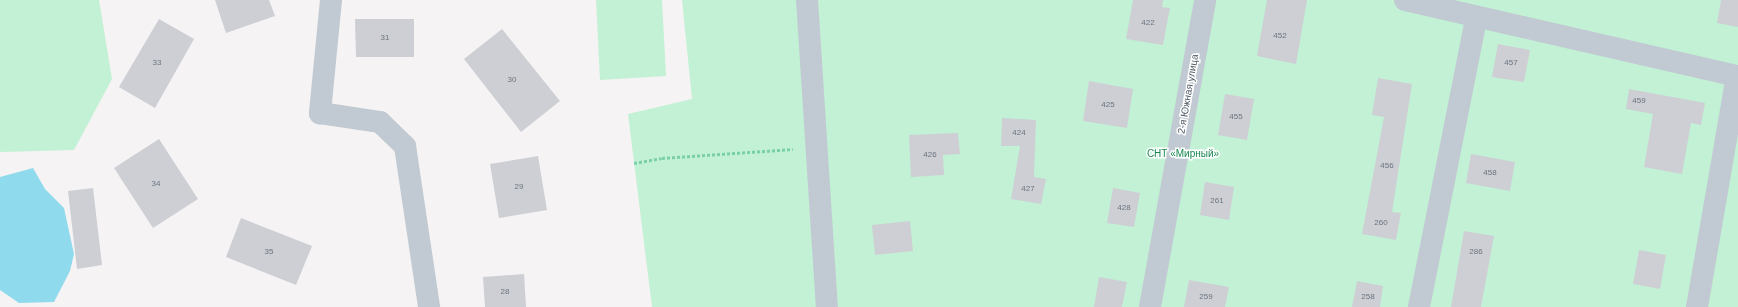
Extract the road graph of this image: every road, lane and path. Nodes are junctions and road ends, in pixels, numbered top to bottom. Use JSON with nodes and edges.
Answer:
{"nodes":[{"id":1,"x":331,"y":0,"type":"edge"},
{"id":2,"x":808,"y":0,"type":"edge"},
{"id":3,"x":1205,"y":0,"type":"edge"},
{"id":4,"x":1405,"y":0,"type":"edge"},
{"id":5,"x":1476,"y":18,"type":"junction"},
{"id":6,"x":1738,"y":76,"type":"edge"},
{"id":7,"x":815,"y":145,"type":"junction"},
{"id":8,"x":634,"y":163,"type":"dead end"},
{"id":9,"x":429,"y":307,"type":"edge"},
{"id":10,"x":826,"y":307,"type":"edge"},
{"id":11,"x":1150,"y":307,"type":"edge"},
{"id":12,"x":1419,"y":307,"type":"edge"},
{"id":13,"x":1697,"y":307,"type":"edge"}],
"edges":[{"from":1,"to":9,"type":"lane"},
{"from":2,"to":7,"type":"lane"},
{"from":3,"to":11,"type":"lane","name":"2-я Южная улица"},
{"from":4,"to":5,"type":"lane"},
{"from":5,"to":6,"type":"lane"},
{"from":5,"to":12,"type":"lane"},
{"from":6,"to":13,"type":"lane"},
{"from":7,"to":8,"type":"path"},
{"from":7,"to":10,"type":"lane"}]}
